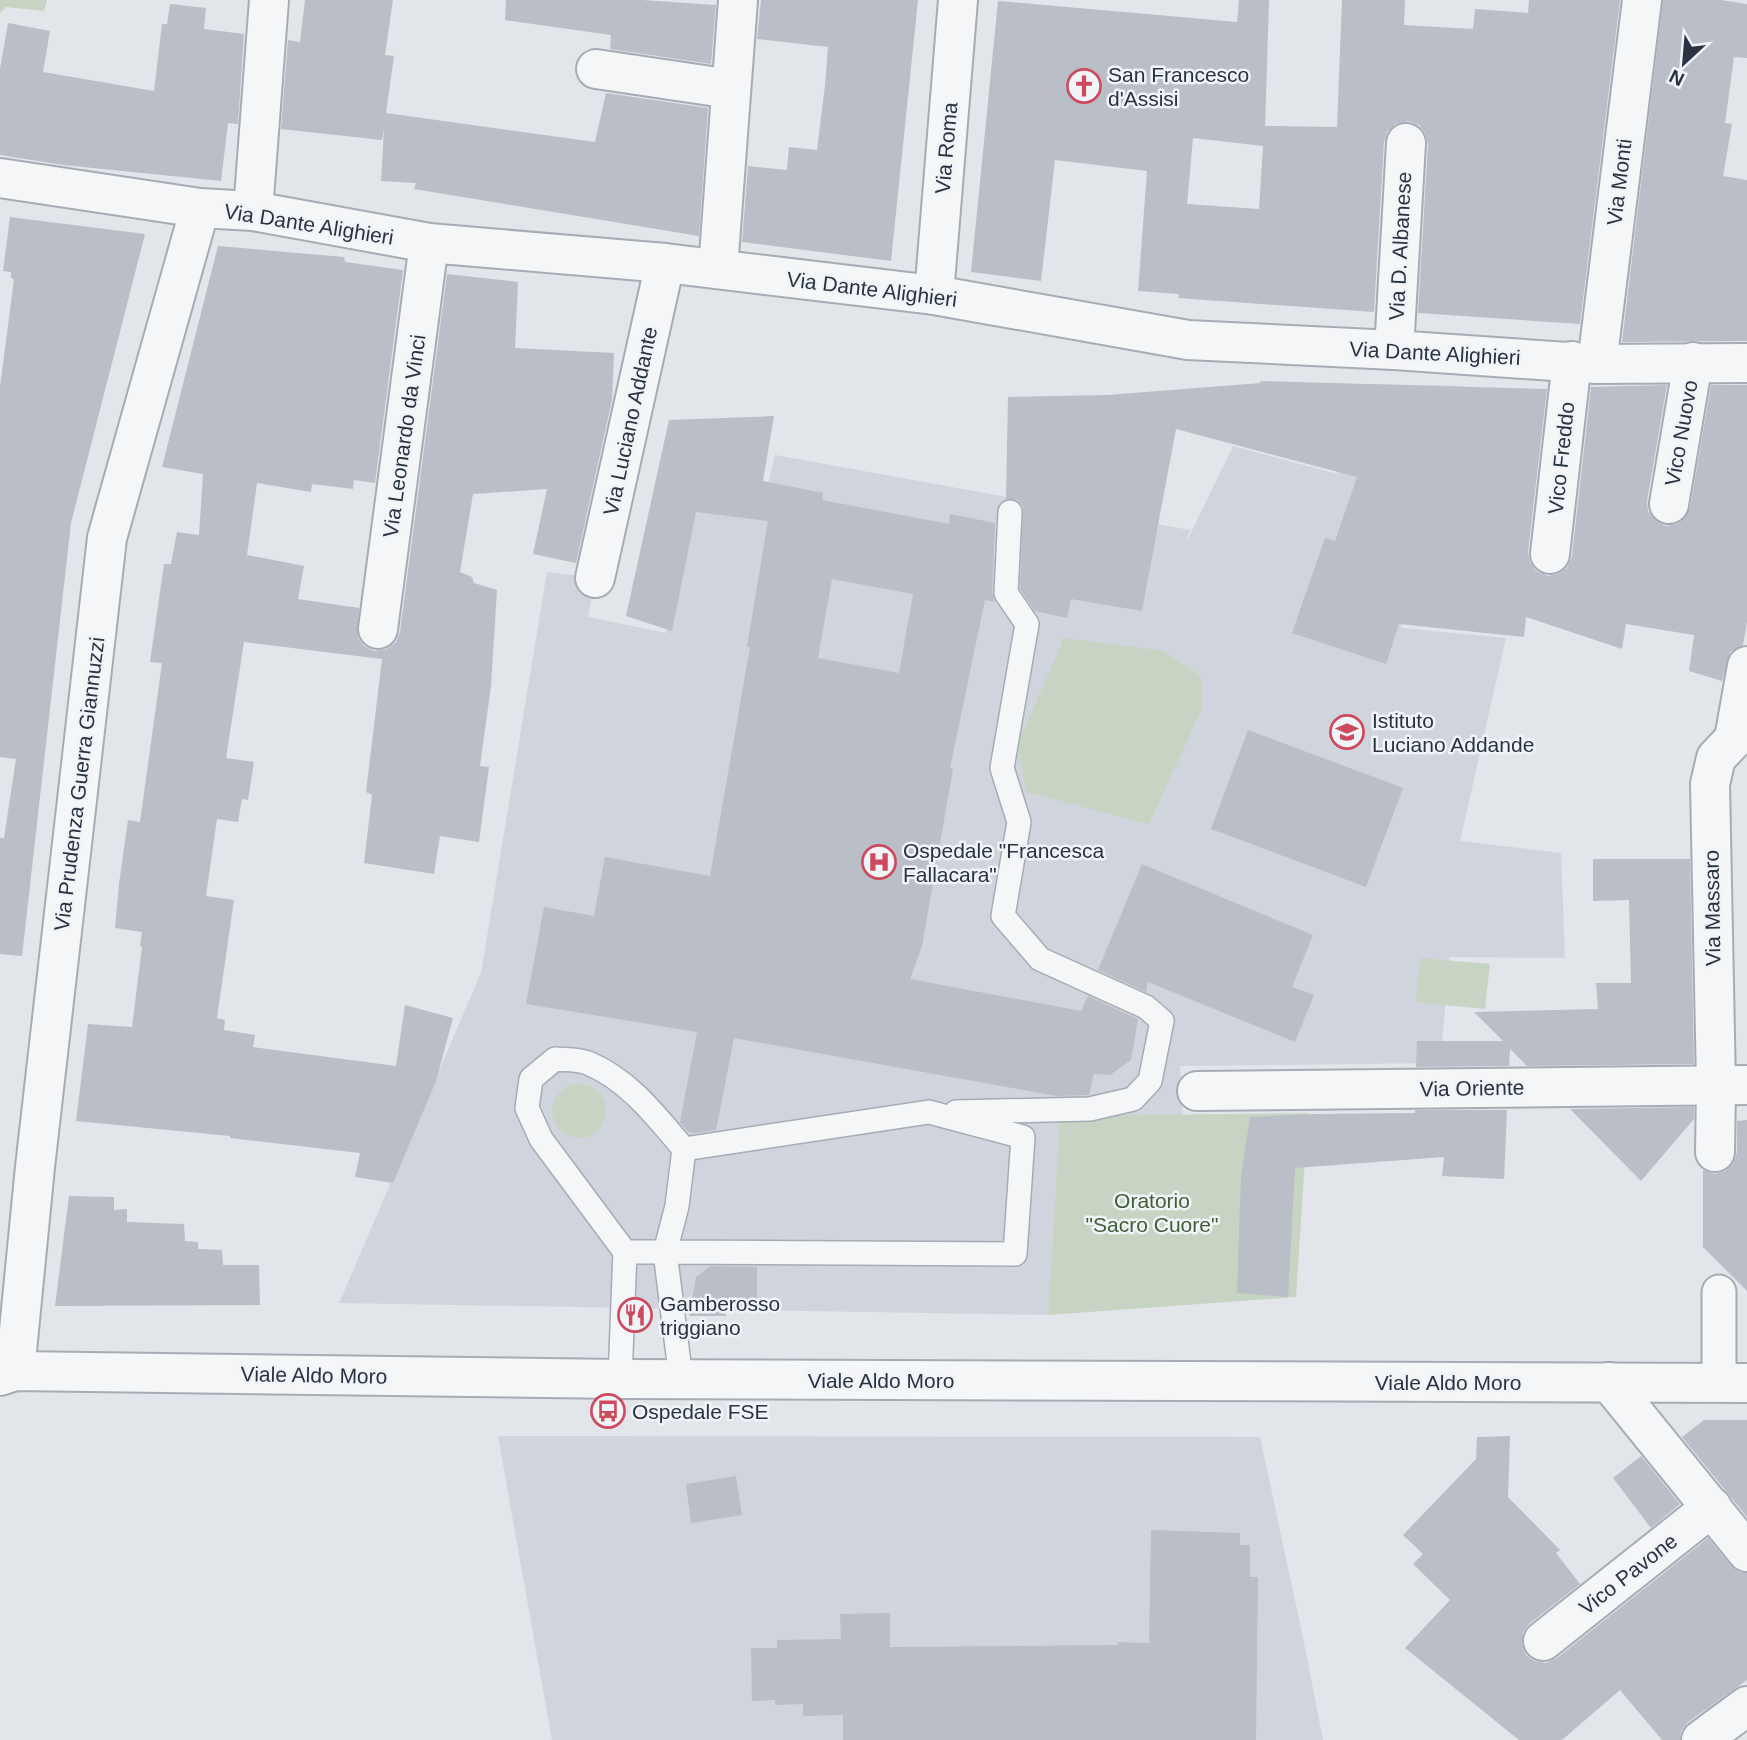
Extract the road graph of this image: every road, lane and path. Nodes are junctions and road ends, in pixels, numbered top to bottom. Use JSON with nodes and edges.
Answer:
{"nodes":[{"id":1,"x":269,"y":0,"type":"edge"},
{"id":2,"x":738,"y":0,"type":"edge"},
{"id":3,"x":958,"y":0,"type":"edge"},
{"id":4,"x":1642,"y":0,"type":"edge"},
{"id":5,"x":596,"y":69,"type":"dead end"},
{"id":6,"x":730,"y":89,"type":"junction"},
{"id":7,"x":1406,"y":142,"type":"dead end"},
{"id":8,"x":0,"y":178,"type":"edge"},
{"id":9,"x":200,"y":208,"type":"junction"},
{"id":10,"x":253,"y":211,"type":"junction"},
{"id":11,"x":429,"y":243,"type":"junction"},
{"id":12,"x":665,"y":263,"type":"junction"},
{"id":13,"x":719,"y":269,"type":"junction"},
{"id":14,"x":933,"y":295,"type":"junction"},
{"id":15,"x":1394,"y":350,"type":"junction"},
{"id":16,"x":1585,"y":362,"type":"junction"},
{"id":17,"x":1693,"y":362,"type":"junction"},
{"id":18,"x":1747,"y":363,"type":"edge"},
{"id":19,"x":1669,"y":504,"type":"dead end"},
{"id":20,"x":1010,"y":512,"type":"dead end"},
{"id":21,"x":1550,"y":554,"type":"dead end"},
{"id":22,"x":595,"y":578,"type":"dead end"},
{"id":23,"x":378,"y":629,"type":"dead end"},
{"id":24,"x":1747,"y":666,"type":"edge"},
{"id":25,"x":1740,"y":738,"type":"edge"},
{"id":26,"x":1732,"y":1085,"type":"edge"},
{"id":27,"x":1197,"y":1091,"type":"dead end"},
{"id":28,"x":929,"y":1112,"type":"junction"},
{"id":29,"x":684,"y":1149,"type":"junction"},
{"id":30,"x":1715,"y":1152,"type":"dead end"},
{"id":31,"x":34,"y":1167,"type":"junction"},
{"id":32,"x":0,"y":1211,"type":"edge"},
{"id":33,"x":625,"y":1252,"type":"junction"},
{"id":34,"x":665,"y":1252,"type":"junction"},
{"id":35,"x":1718,"y":1292,"type":"dead end"},
{"id":36,"x":5,"y":1371,"type":"edge"},
{"id":37,"x":620,"y":1379,"type":"junction"},
{"id":38,"x":681,"y":1379,"type":"junction"},
{"id":39,"x":1609,"y":1382,"type":"junction"},
{"id":40,"x":1733,"y":1383,"type":"edge"},
{"id":41,"x":1712,"y":1507,"type":"junction"},
{"id":42,"x":1747,"y":1552,"type":"edge"},
{"id":43,"x":1543,"y":1641,"type":"dead end"},
{"id":44,"x":1747,"y":1706,"type":"edge"},
{"id":45,"x":1701,"y":1740,"type":"edge"}],
"edges":[{"from":1,"to":10,"type":"street"},
{"from":2,"to":6,"type":"street"},
{"from":3,"to":14,"type":"street","name":"Via Roma"},
{"from":4,"to":16,"type":"street","name":"Via Monti"},
{"from":5,"to":6,"type":"street"},
{"from":6,"to":13,"type":"street"},
{"from":7,"to":15,"type":"street","name":"Via D. Albanese"},
{"from":8,"to":9,"type":"street","name":"Via Dante Alighieri"},
{"from":9,"to":10,"type":"street","name":"Via Dante Alighieri"},
{"from":9,"to":31,"type":"street","name":"Via Prudenza Guerra Giannuzzi"},
{"from":10,"to":11,"type":"street","name":"Via Dante Alighieri"},
{"from":11,"to":12,"type":"street","name":"Via Dante Alighieri"},
{"from":11,"to":23,"type":"street","name":"Via Leonardo da Vinci"},
{"from":12,"to":13,"type":"street","name":"Via Dante Alighieri"},
{"from":12,"to":22,"type":"street","name":"Via Luciano Addante"},
{"from":13,"to":14,"type":"street","name":"Via Dante Alighieri"},
{"from":14,"to":15,"type":"street","name":"Via Dante Alighieri"},
{"from":15,"to":16,"type":"street","name":"Via Dante Alighieri"},
{"from":16,"to":17,"type":"street","name":"Via Dante Alighieri"},
{"from":16,"to":21,"type":"street","name":"Vico Freddo"},
{"from":17,"to":18,"type":"street","name":"Via Dante Alighieri"},
{"from":17,"to":19,"type":"street","name":"Vico Nuovo"},
{"from":20,"to":28,"type":"lane"},
{"from":24,"to":25,"type":"street"},
{"from":25,"to":26,"type":"street","name":"Via Massaro"},
{"from":26,"to":27,"type":"street","name":"Via Oriente"},
{"from":26,"to":30,"type":"street","name":"Via Massaro"},
{"from":28,"to":29,"type":"lane"},
{"from":28,"to":34,"type":"lane"},
{"from":29,"to":33,"type":"lane"},
{"from":29,"to":34,"type":"lane"},
{"from":31,"to":32,"type":"street"},
{"from":31,"to":36,"type":"street","name":"Via Prudenza Guerra Giannuzzi"},
{"from":33,"to":34,"type":"lane"},
{"from":33,"to":37,"type":"lane"},
{"from":34,"to":38,"type":"lane"},
{"from":35,"to":40,"type":"street"},
{"from":36,"to":37,"type":"street","name":"Viale Aldo Moro"},
{"from":37,"to":38,"type":"street","name":"Viale Aldo Moro"},
{"from":38,"to":39,"type":"street","name":"Viale Aldo Moro"},
{"from":39,"to":40,"type":"street","name":"Viale Aldo Moro"},
{"from":39,"to":41,"type":"street"},
{"from":41,"to":42,"type":"street"},
{"from":41,"to":43,"type":"street","name":"Vico Pavone"},
{"from":44,"to":45,"type":"street"}]}
